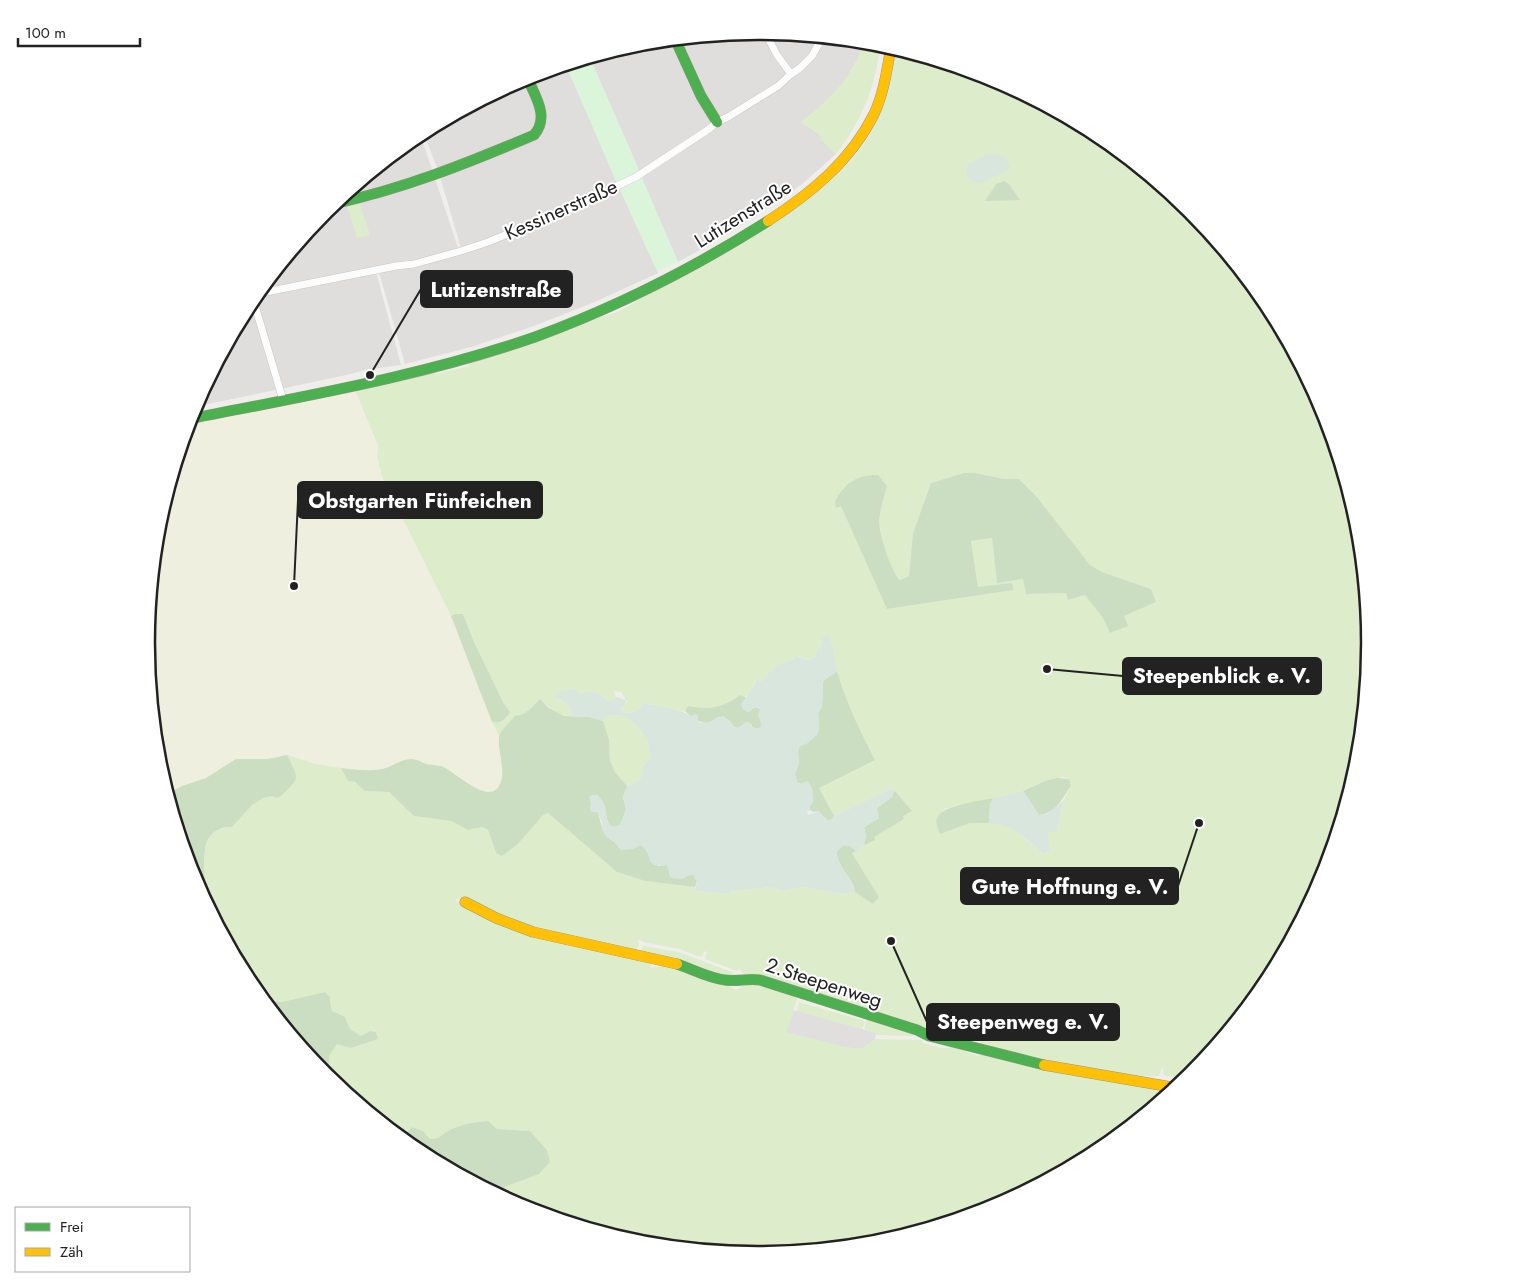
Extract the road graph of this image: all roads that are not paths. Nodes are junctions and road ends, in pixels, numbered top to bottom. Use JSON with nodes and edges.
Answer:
{"nodes":[{"id":1,"x":769,"y":40,"type":"edge"},
{"id":2,"x":819,"y":43,"type":"edge"},
{"id":3,"x":678,"y":45,"type":"edge"},
{"id":4,"x":890,"y":55,"type":"edge"},
{"id":5,"x":791,"y":74,"type":"junction"},
{"id":6,"x":529,"y":85,"type":"edge"},
{"id":7,"x":717,"y":122,"type":"junction"},
{"id":8,"x":350,"y":199,"type":"edge"},
{"id":9,"x":268,"y":292,"type":"edge"},
{"id":10,"x":256,"y":308,"type":"edge"},
{"id":11,"x":282,"y":400,"type":"junction"},
{"id":12,"x":199,"y":417,"type":"edge"},
{"id":13,"x":465,"y":902,"type":"dead end"},
{"id":14,"x":1167,"y":1086,"type":"edge"}],
"edges":[{"from":1,"to":5,"type":"street"},
{"from":2,"to":5,"type":"street","name":"Kessinerstraße"},
{"from":3,"to":7,"type":"street"},
{"from":4,"to":11,"type":"street","name":"Lutizenstraße"},
{"from":5,"to":7,"type":"street","name":"Kessinerstraße"},
{"from":6,"to":8,"type":"street"},
{"from":7,"to":9,"type":"street","name":"Kessinerstraße"},
{"from":10,"to":11,"type":"street"},
{"from":11,"to":12,"type":"street","name":"Lutizenstraße"},
{"from":13,"to":14,"type":"street","name":"2.Steepenweg"}]}
